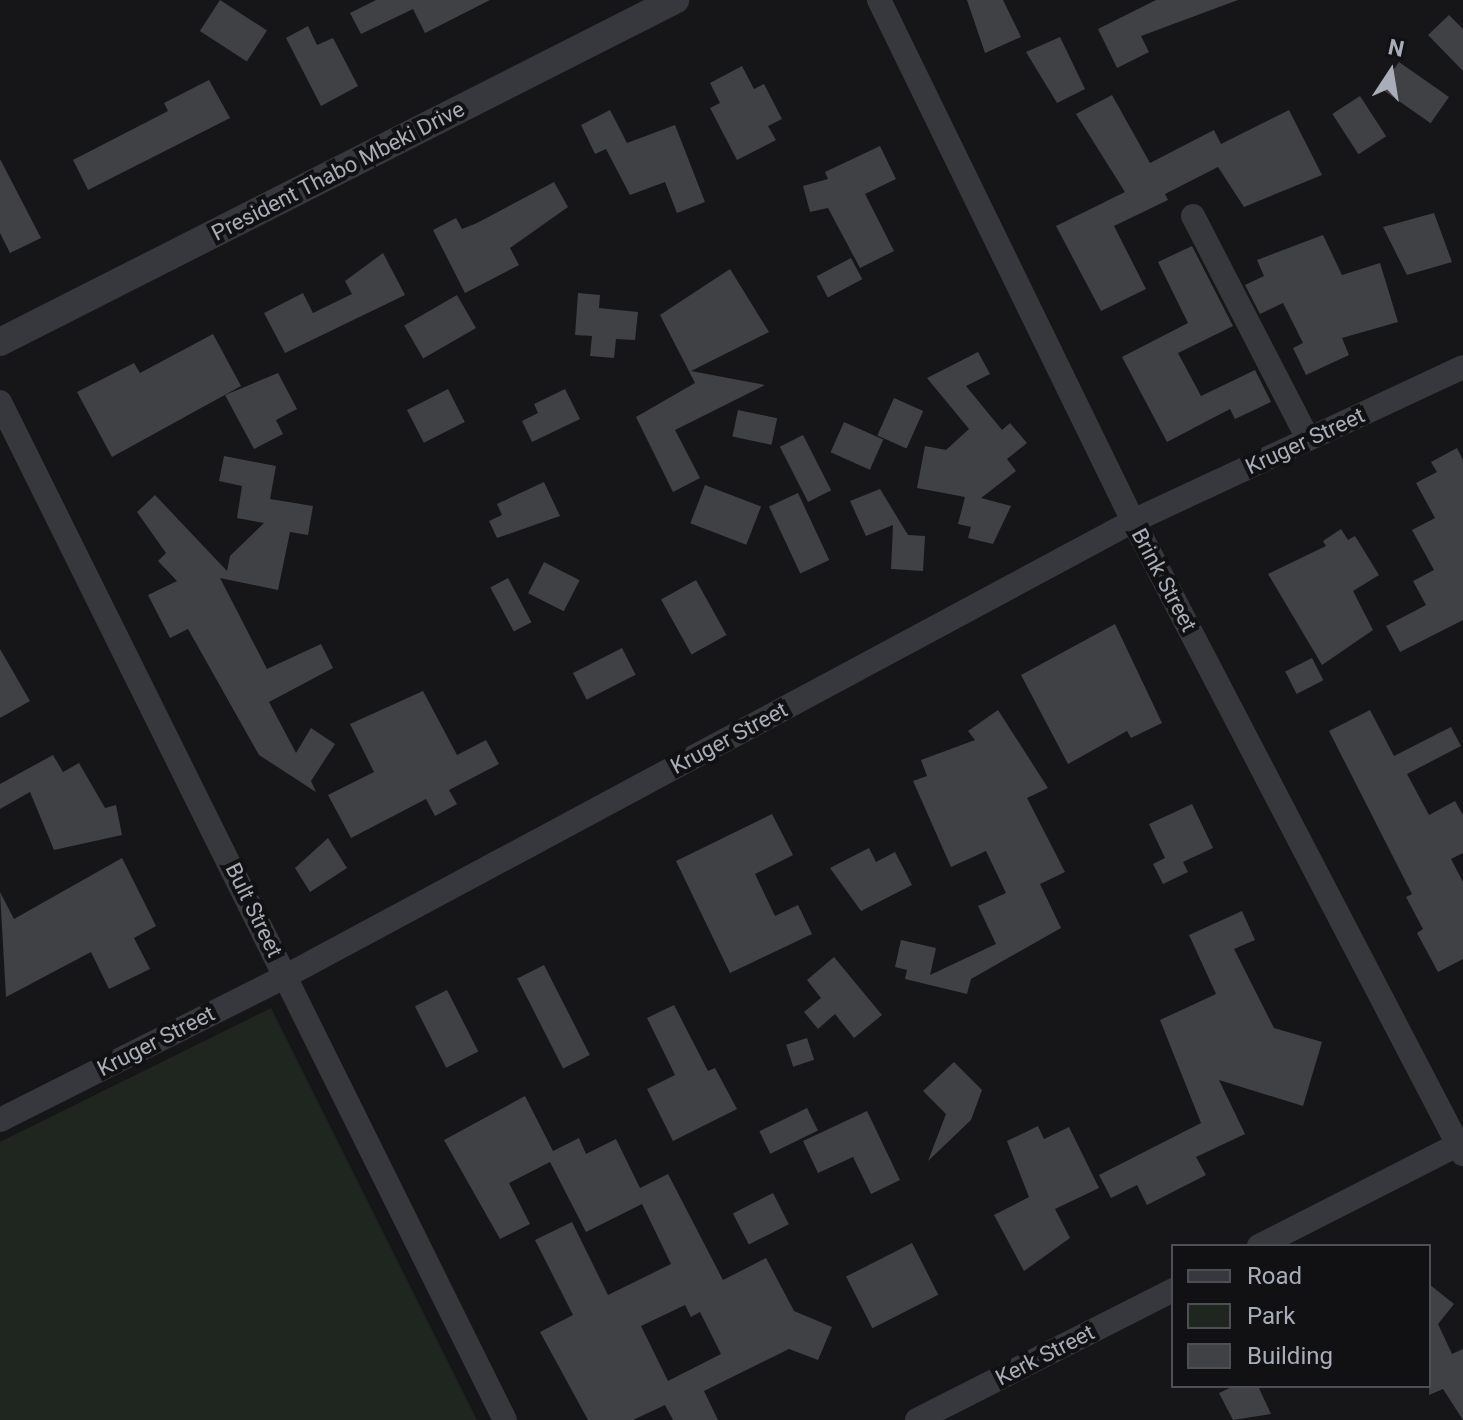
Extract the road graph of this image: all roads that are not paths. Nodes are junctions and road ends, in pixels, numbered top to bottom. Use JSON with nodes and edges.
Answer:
{"nodes":[{"id":1,"x":675,"y":0,"type":"edge"},
{"id":2,"x":879,"y":0,"type":"edge"},
{"id":3,"x":1193,"y":216,"type":"dead end"},
{"id":4,"x":0,"y":342,"type":"edge"},
{"id":5,"x":1463,"y":367,"type":"edge"},
{"id":6,"x":0,"y":402,"type":"edge"},
{"id":7,"x":1308,"y":439,"type":"junction"},
{"id":8,"x":1133,"y":521,"type":"junction"},
{"id":9,"x":286,"y":976,"type":"junction"},
{"id":10,"x":0,"y":1120,"type":"edge"},
{"id":11,"x":1461,"y":1147,"type":"edge"},
{"id":12,"x":1263,"y":1244,"type":"edge"},
{"id":13,"x":1171,"y":1291,"type":"edge"},
{"id":14,"x":505,"y":1420,"type":"edge"},
{"id":15,"x":917,"y":1420,"type":"edge"}],
"edges":[{"from":1,"to":4,"type":"street","name":"President Thabo Mbeki Drive"},
{"from":2,"to":8,"type":"street","name":"Brink Street"},
{"from":3,"to":7,"type":"street"},
{"from":5,"to":7,"type":"street","name":"Kruger Street"},
{"from":6,"to":9,"type":"street","name":"Bult Street"},
{"from":7,"to":8,"type":"street","name":"Kruger Street"},
{"from":8,"to":9,"type":"street","name":"Kruger Street"},
{"from":8,"to":11,"type":"street","name":"Brink Street"},
{"from":9,"to":10,"type":"street","name":"Kruger Street"},
{"from":9,"to":14,"type":"street","name":"Bult Street"},
{"from":11,"to":12,"type":"street"},
{"from":13,"to":15,"type":"street","name":"Kerk Street"}]}
